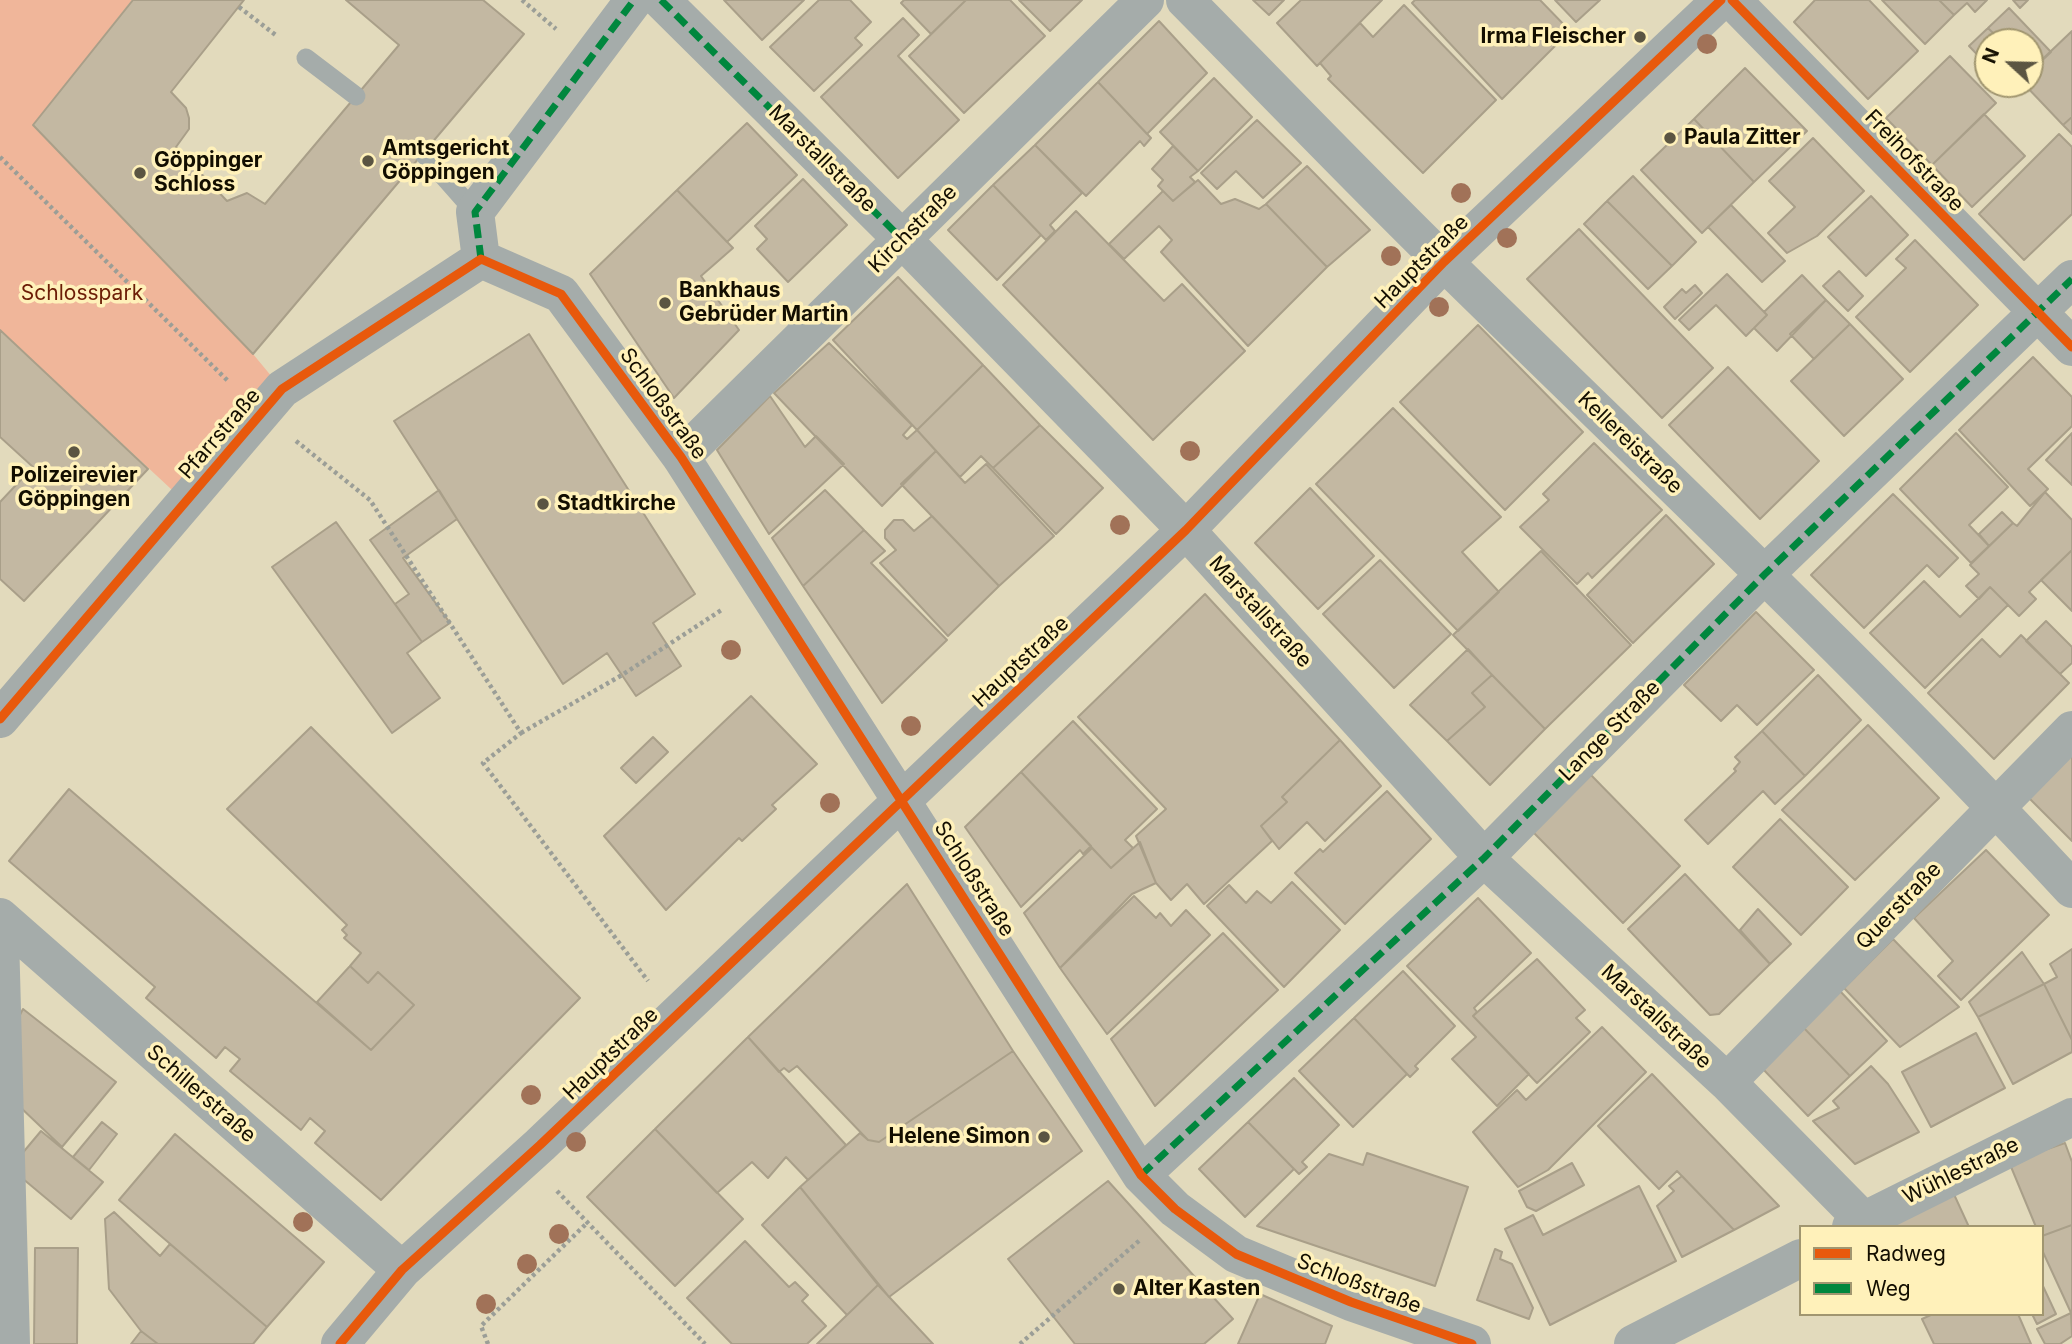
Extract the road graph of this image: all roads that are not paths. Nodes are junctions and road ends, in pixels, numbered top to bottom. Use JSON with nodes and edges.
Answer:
{"nodes":[{"id":1,"x":634,"y":0,"type":"edge"},
{"id":2,"x":661,"y":0,"type":"edge"},
{"id":3,"x":1145,"y":0,"type":"edge"},
{"id":4,"x":1185,"y":0,"type":"edge"},
{"id":5,"x":1721,"y":0,"type":"edge"},
{"id":6,"x":1732,"y":0,"type":"edge"},
{"id":7,"x":306,"y":58,"type":"road end"},
{"id":8,"x":356,"y":96,"type":"dead end"},
{"id":9,"x":423,"y":153,"type":"dead end"},
{"id":10,"x":475,"y":212,"type":"junction"},
{"id":11,"x":902,"y":239,"type":"junction"},
{"id":12,"x":481,"y":259,"type":"junction"},
{"id":13,"x":1444,"y":262,"type":"junction"},
{"id":14,"x":2072,"y":279,"type":"edge"},
{"id":15,"x":2038,"y":313,"type":"junction"},
{"id":16,"x":2072,"y":347,"type":"edge"},
{"id":17,"x":681,"y":457,"type":"junction"},
{"id":18,"x":1186,"y":530,"type":"junction"},
{"id":19,"x":1765,"y":574,"type":"junction"},
{"id":20,"x":0,"y":719,"type":"edge"},
{"id":21,"x":2072,"y":730,"type":"edge"},
{"id":22,"x":902,"y":799,"type":"junction"},
{"id":23,"x":1996,"y":807,"type":"junction"},
{"id":24,"x":1484,"y":858,"type":"junction"},
{"id":25,"x":2072,"y":889,"type":"edge"},
{"id":26,"x":0,"y":917,"type":"edge"},
{"id":27,"x":0,"y":936,"type":"edge"},
{"id":28,"x":1727,"y":1082,"type":"junction"},
{"id":29,"x":2072,"y":1117,"type":"edge"},
{"id":30,"x":1141,"y":1175,"type":"junction"},
{"id":31,"x":1857,"y":1223,"type":"edge"},
{"id":32,"x":1799,"y":1259,"type":"edge"},
{"id":33,"x":402,"y":1270,"type":"junction"},
{"id":34,"x":10,"y":1344,"type":"edge"},
{"id":35,"x":340,"y":1344,"type":"edge"},
{"id":36,"x":1472,"y":1344,"type":"edge"},
{"id":37,"x":1633,"y":1344,"type":"edge"}],
"edges":[{"from":1,"to":10,"type":"street"},
{"from":2,"to":11,"type":"street","name":"Marstallstraße"},
{"from":3,"to":11,"type":"street","name":"Kirchstraße"},
{"from":4,"to":13,"type":"street","name":"Kellereistraße"},
{"from":5,"to":13,"type":"street","name":"Hauptstraße"},
{"from":6,"to":15,"type":"street","name":"Freihofstraße"},
{"from":7,"to":8,"type":"lane"},
{"from":9,"to":10,"type":"lane"},
{"from":10,"to":12,"type":"street"},
{"from":11,"to":17,"type":"street","name":"Kirchstraße"},
{"from":11,"to":18,"type":"street","name":"Marstallstraße"},
{"from":12,"to":17,"type":"street","name":"Schloßstraße"},
{"from":12,"to":20,"type":"street","name":"Pfarrstraße"},
{"from":13,"to":18,"type":"street","name":"Hauptstraße"},
{"from":13,"to":19,"type":"street","name":"Kellereistraße"},
{"from":14,"to":15,"type":"street","name":"Lange Straße"},
{"from":15,"to":16,"type":"street","name":"Freihofstraße"},
{"from":15,"to":19,"type":"street","name":"Lange Straße"},
{"from":17,"to":22,"type":"street","name":"Schloßstraße"},
{"from":18,"to":22,"type":"street","name":"Hauptstraße"},
{"from":18,"to":24,"type":"street","name":"Marstallstraße"},
{"from":19,"to":23,"type":"street","name":"Kellereistraße"},
{"from":19,"to":24,"type":"street","name":"Lange Straße"},
{"from":21,"to":23,"type":"street","name":"Querstraße"},
{"from":22,"to":30,"type":"street","name":"Schloßstraße"},
{"from":22,"to":33,"type":"street","name":"Hauptstraße"},
{"from":23,"to":25,"type":"street","name":"Kellereistraße"},
{"from":23,"to":28,"type":"street","name":"Querstraße"},
{"from":24,"to":28,"type":"street","name":"Marstallstraße"},
{"from":24,"to":30,"type":"street","name":"Lange Straße"},
{"from":26,"to":33,"type":"street","name":"Schillerstraße"},
{"from":27,"to":34,"type":"street"},
{"from":28,"to":31,"type":"street","name":"Marstallstraße"},
{"from":29,"to":31,"type":"street","name":"Wühlestraße"},
{"from":30,"to":36,"type":"street","name":"Schloßstraße"},
{"from":32,"to":37,"type":"street"},
{"from":33,"to":35,"type":"street","name":"Hauptstraße"}]}
